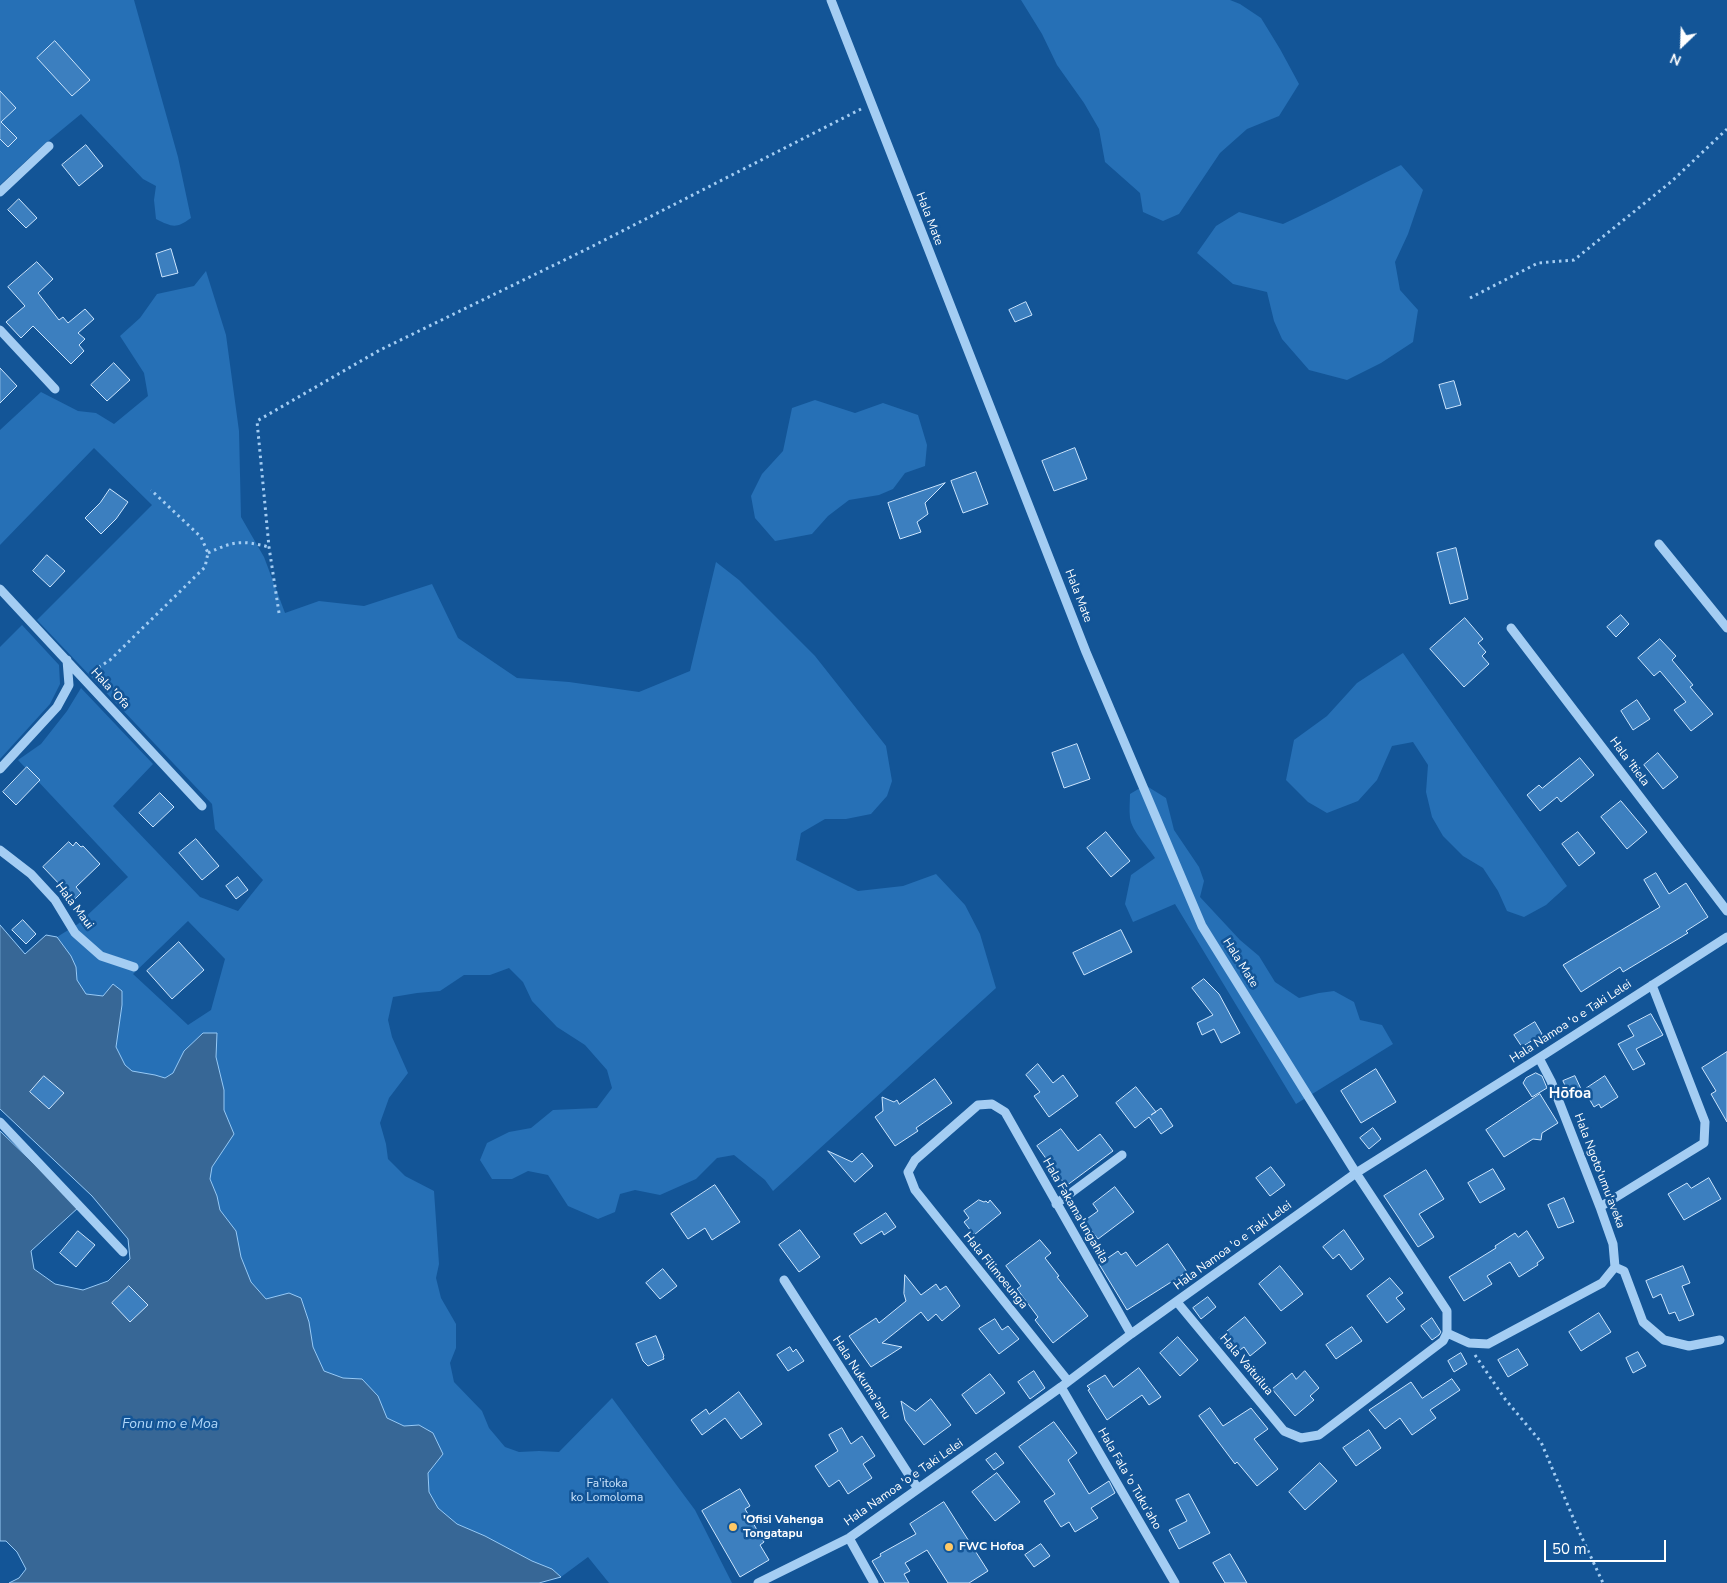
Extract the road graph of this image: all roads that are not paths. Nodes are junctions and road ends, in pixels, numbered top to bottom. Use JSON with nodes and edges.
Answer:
{"nodes":[{"id":1,"x":831,"y":0,"type":"edge"},
{"id":2,"x":49,"y":146,"type":"dead end"},
{"id":3,"x":0,"y":192,"type":"edge"},
{"id":4,"x":0,"y":330,"type":"edge"},
{"id":5,"x":55,"y":389,"type":"dead end"},
{"id":6,"x":1660,"y":544,"type":"dead end"},
{"id":7,"x":0,"y":589,"type":"edge"},
{"id":8,"x":1511,"y":628,"type":"dead end"},
{"id":9,"x":1727,"y":628,"type":"edge"},
{"id":10,"x":66,"y":660,"type":"junction"},
{"id":11,"x":0,"y":769,"type":"edge"},
{"id":12,"x":202,"y":806,"type":"dead end"},
{"id":13,"x":0,"y":850,"type":"edge"},
{"id":14,"x":1727,"y":911,"type":"edge"},
{"id":15,"x":1727,"y":937,"type":"edge"},
{"id":16,"x":134,"y":967,"type":"dead end"},
{"id":17,"x":1652,"y":984,"type":"junction"},
{"id":18,"x":1539,"y":1058,"type":"junction"},
{"id":19,"x":992,"y":1104,"type":"joint"},
{"id":20,"x":0,"y":1122,"type":"edge"},
{"id":21,"x":1122,"y":1155,"type":"dead end"},
{"id":22,"x":1356,"y":1173,"type":"junction"},
{"id":23,"x":1056,"y":1204,"type":"junction"},
{"id":24,"x":1600,"y":1207,"type":"junction"},
{"id":25,"x":123,"y":1252,"type":"dead end"},
{"id":26,"x":1615,"y":1267,"type":"junction"},
{"id":27,"x":784,"y":1280,"type":"dead end"},
{"id":28,"x":1177,"y":1302,"type":"junction"},
{"id":29,"x":1447,"y":1333,"type":"junction"},
{"id":30,"x":1131,"y":1334,"type":"junction"},
{"id":31,"x":1720,"y":1340,"type":"dead end"},
{"id":32,"x":1065,"y":1384,"type":"junction"},
{"id":33,"x":918,"y":1489,"type":"junction"},
{"id":34,"x":849,"y":1538,"type":"junction"},
{"id":35,"x":758,"y":1583,"type":"edge"},
{"id":36,"x":874,"y":1583,"type":"edge"},
{"id":37,"x":1175,"y":1583,"type":"edge"}],
"edges":[{"from":1,"to":22,"type":"street","name":"Hala Mate"},
{"from":2,"to":3,"type":"street"},
{"from":4,"to":5,"type":"street"},
{"from":6,"to":9,"type":"street"},
{"from":7,"to":10,"type":"street","name":"Hala 'Ofa"},
{"from":8,"to":14,"type":"street","name":"Hala 'Itiela"},
{"from":10,"to":11,"type":"street"},
{"from":10,"to":12,"type":"street","name":"Hala 'Ofa"},
{"from":13,"to":16,"type":"street","name":"Hala Maui"},
{"from":15,"to":17,"type":"street","name":"Hala Namoa 'o e Taki Lelei"},
{"from":17,"to":18,"type":"street","name":"Hala Namoa 'o e Taki Lelei"},
{"from":17,"to":24,"type":"street"},
{"from":18,"to":22,"type":"street","name":"Hala Namoa 'o e Taki Lelei"},
{"from":18,"to":24,"type":"street","name":"Hala Ngoto'umu'aveka"},
{"from":19,"to":23,"type":"street","name":"Hala Fakama'ungahila"},
{"from":19,"to":32,"type":"street","name":"Hala Filimoeunga"},
{"from":20,"to":25,"type":"street"},
{"from":21,"to":23,"type":"street"},
{"from":22,"to":28,"type":"street","name":"Hala Namoa 'o e Taki Lelei"},
{"from":22,"to":29,"type":"street","name":"Hala Mate"},
{"from":23,"to":30,"type":"street","name":"Hala Fakama'ungahila"},
{"from":24,"to":26,"type":"street","name":"Hala Ngoto'umu'aveka"},
{"from":26,"to":29,"type":"street"},
{"from":26,"to":31,"type":"street"},
{"from":27,"to":33,"type":"street","name":"Hala Nukuma'anu"},
{"from":28,"to":29,"type":"street","name":"Hala Vaituilua"},
{"from":28,"to":30,"type":"street","name":"Hala Namoa 'o e Taki Lelei"},
{"from":30,"to":32,"type":"street","name":"Hala Namoa 'o e Taki Lelei"},
{"from":32,"to":33,"type":"street","name":"Hala Namoa 'o e Taki Lelei"},
{"from":32,"to":37,"type":"street","name":"Hala Fala 'o Tuku'aho"},
{"from":33,"to":34,"type":"street","name":"Hala Namoa 'o e Taki Lelei"},
{"from":34,"to":35,"type":"street","name":"Hala Namoa 'o e Taki Lelei"},
{"from":34,"to":36,"type":"street"}]}
